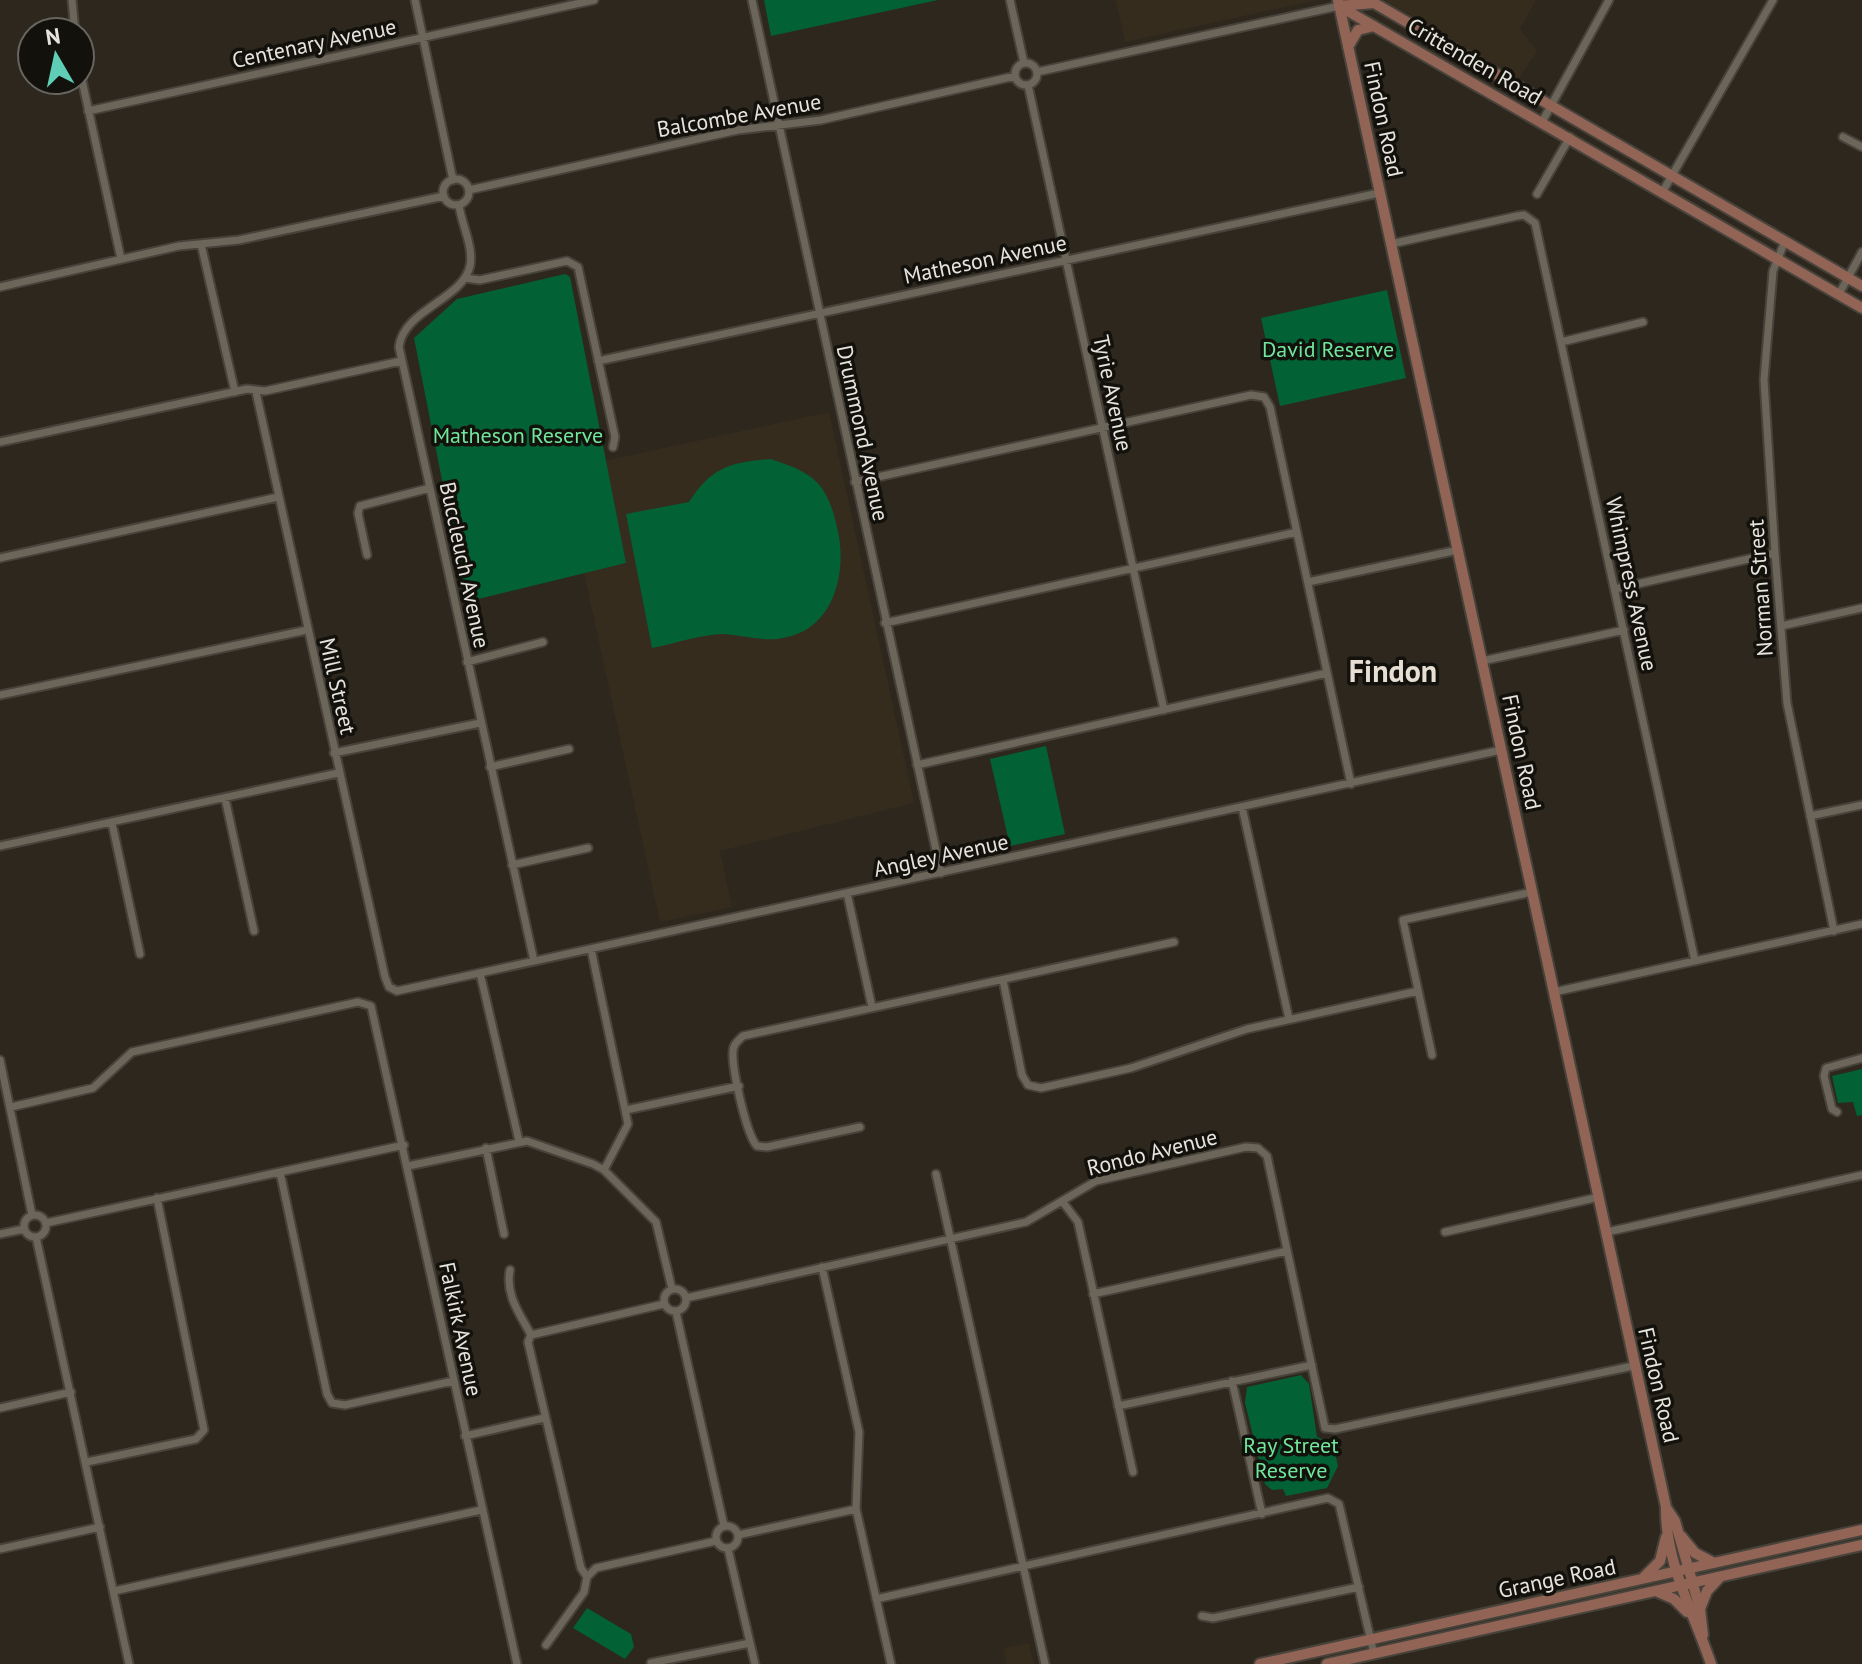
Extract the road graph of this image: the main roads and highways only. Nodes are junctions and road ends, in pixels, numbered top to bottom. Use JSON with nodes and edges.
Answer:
{"nodes":[{"id":1,"x":1338,"y":2,"type":"edge"},
{"id":2,"x":1372,"y":2,"type":"edge"},
{"id":3,"x":1374,"y":26,"type":"junction"},
{"id":4,"x":1348,"y":47,"type":"junction"},
{"id":5,"x":1862,"y":286,"type":"edge"},
{"id":6,"x":1862,"y":308,"type":"edge"},
{"id":7,"x":1672,"y":1531,"type":"junction"},
{"id":8,"x":1862,"y":1532,"type":"edge"},
{"id":9,"x":1862,"y":1545,"type":"edge"},
{"id":10,"x":1714,"y":1563,"type":"junction"},
{"id":11,"x":1682,"y":1570,"type":"junction"},
{"id":12,"x":1721,"y":1575,"type":"junction"},
{"id":13,"x":1641,"y":1580,"type":"junction"},
{"id":14,"x":1686,"y":1584,"type":"junction"},
{"id":15,"x":1656,"y":1591,"type":"junction"},
{"id":16,"x":1695,"y":1613,"type":"junction"},
{"id":17,"x":1481,"y":1615,"type":"junction"},
{"id":18,"x":1488,"y":1628,"type":"junction"},
{"id":19,"x":1473,"y":1632,"type":"junction"},
{"id":20,"x":1260,"y":1664,"type":"edge"},
{"id":21,"x":1327,"y":1664,"type":"edge"},
{"id":22,"x":1711,"y":1664,"type":"edge"}],
"edges":[{"from":1,"to":2,"type":"main road","name":"Crittenden Road"},
{"from":1,"to":3,"type":"main road","name":"Crittenden Road"},
{"from":1,"to":4,"type":"main road","name":"Findon Road"},
{"from":2,"to":5,"type":"main road","name":"Crittenden Road"},
{"from":3,"to":4,"type":"main road"},
{"from":3,"to":6,"type":"main road","name":"Crittenden Road"},
{"from":4,"to":7,"type":"main road","name":"Findon Road"},
{"from":7,"to":10,"type":"main road"},
{"from":7,"to":11,"type":"main road","name":"Findon Road"},
{"from":7,"to":13,"type":"main road"},
{"from":8,"to":10,"type":"main road","name":"Grange Road"},
{"from":9,"to":12,"type":"main road","name":"Grange Road"},
{"from":10,"to":11,"type":"main road","name":"Grange Road"},
{"from":11,"to":13,"type":"main road","name":"Grange Road"},
{"from":11,"to":14,"type":"main road","name":"Findon Road"},
{"from":12,"to":14,"type":"main road","name":"Grange Road"},
{"from":12,"to":16,"type":"main road"},
{"from":13,"to":17,"type":"main road","name":"Grange Road"},
{"from":14,"to":15,"type":"main road","name":"Grange Road"},
{"from":14,"to":16,"type":"main road","name":"Findon Road"},
{"from":15,"to":16,"type":"main road"},
{"from":15,"to":18,"type":"main road","name":"Grange Road"},
{"from":16,"to":22,"type":"main road","name":"Findon Road"},
{"from":17,"to":18,"type":"main road"},
{"from":17,"to":19,"type":"main road"},
{"from":17,"to":20,"type":"main road","name":"Grange Road"},
{"from":18,"to":19,"type":"main road","name":"Grange Road"},
{"from":19,"to":21,"type":"main road","name":"Grange Road"}]}
